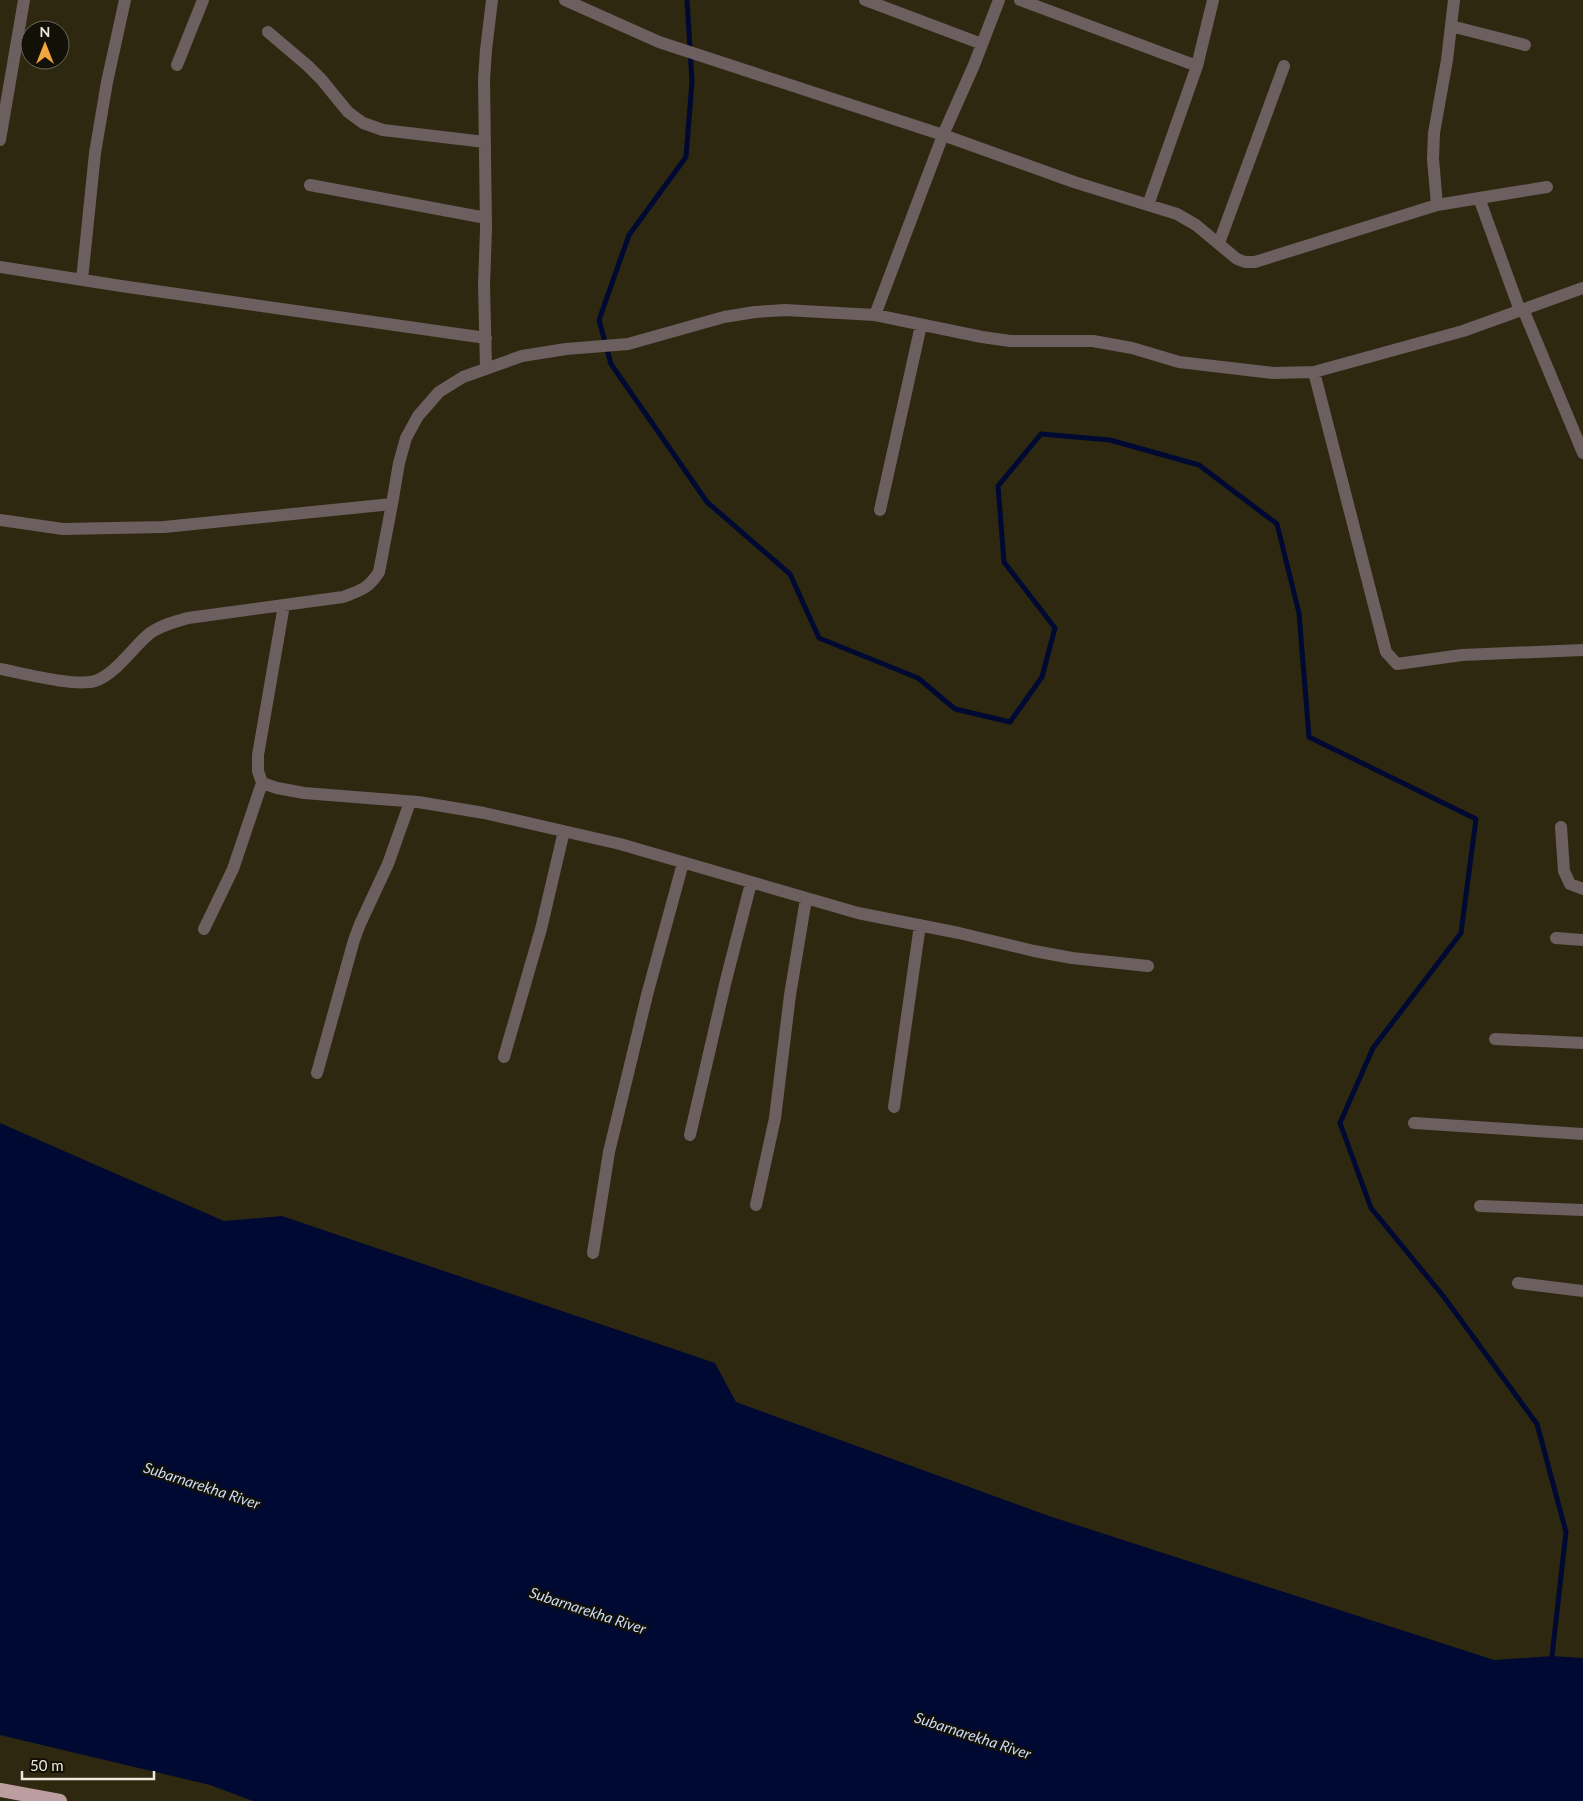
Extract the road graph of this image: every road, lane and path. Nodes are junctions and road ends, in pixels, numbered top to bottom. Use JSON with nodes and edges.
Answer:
{"nodes":[{"id":1,"x":24,"y":0,"type":"edge"},
{"id":2,"x":125,"y":0,"type":"edge"},
{"id":3,"x":203,"y":0,"type":"edge"},
{"id":4,"x":492,"y":0,"type":"edge"},
{"id":5,"x":565,"y":0,"type":"edge"},
{"id":6,"x":864,"y":0,"type":"edge"},
{"id":7,"x":999,"y":0,"type":"edge"},
{"id":8,"x":1020,"y":0,"type":"edge"},
{"id":9,"x":1213,"y":0,"type":"edge"},
{"id":10,"x":1454,"y":0,"type":"edge"},
{"id":11,"x":1451,"y":26,"type":"junction"},
{"id":12,"x":268,"y":32,"type":"dead end"},
{"id":13,"x":982,"y":44,"type":"junction"},
{"id":14,"x":1524,"y":45,"type":"dead end"},
{"id":15,"x":178,"y":66,"type":"dead end"},
{"id":16,"x":1197,"y":66,"type":"junction"},
{"id":17,"x":1284,"y":66,"type":"dead end"},
{"id":18,"x":943,"y":135,"type":"junction"},
{"id":19,"x":0,"y":140,"type":"edge"},
{"id":20,"x":485,"y":142,"type":"junction"},
{"id":21,"x":310,"y":185,"type":"dead end"},
{"id":22,"x":1547,"y":187,"type":"dead end"},
{"id":23,"x":1479,"y":198,"type":"junction"},
{"id":24,"x":1148,"y":205,"type":"junction"},
{"id":25,"x":1437,"y":205,"type":"junction"},
{"id":26,"x":486,"y":218,"type":"junction"},
{"id":27,"x":1219,"y":243,"type":"junction"},
{"id":28,"x":0,"y":266,"type":"edge"},
{"id":29,"x":82,"y":280,"type":"junction"},
{"id":30,"x":1583,"y":288,"type":"edge"},
{"id":31,"x":1523,"y":308,"type":"junction"},
{"id":32,"x":875,"y":315,"type":"junction"},
{"id":33,"x":921,"y":325,"type":"junction"},
{"id":34,"x":486,"y":338,"type":"junction"},
{"id":35,"x":486,"y":368,"type":"junction"},
{"id":36,"x":1314,"y":372,"type":"junction"},
{"id":37,"x":1583,"y":453,"type":"edge"},
{"id":38,"x":392,"y":504,"type":"junction"},
{"id":39,"x":880,"y":510,"type":"dead end"},
{"id":40,"x":0,"y":520,"type":"edge"},
{"id":41,"x":284,"y":605,"type":"junction"},
{"id":42,"x":1583,"y":650,"type":"edge"},
{"id":43,"x":0,"y":669,"type":"edge"},
{"id":44,"x":262,"y":783,"type":"junction"},
{"id":45,"x":410,"y":802,"type":"junction"},
{"id":46,"x":1561,"y":827,"type":"dead end"},
{"id":47,"x":564,"y":831,"type":"junction"},
{"id":48,"x":684,"y":863,"type":"junction"},
{"id":49,"x":751,"y":883,"type":"junction"},
{"id":50,"x":1583,"y":889,"type":"edge"},
{"id":51,"x":806,"y":899,"type":"junction"},
{"id":52,"x":920,"y":925,"type":"junction"},
{"id":53,"x":204,"y":929,"type":"dead end"},
{"id":54,"x":1556,"y":938,"type":"dead end"},
{"id":55,"x":1583,"y":940,"type":"edge"},
{"id":56,"x":1148,"y":966,"type":"dead end"},
{"id":57,"x":1494,"y":1039,"type":"dead end"},
{"id":58,"x":1583,"y":1043,"type":"edge"},
{"id":59,"x":504,"y":1056,"type":"dead end"},
{"id":60,"x":317,"y":1073,"type":"dead end"},
{"id":61,"x":894,"y":1107,"type":"dead end"},
{"id":62,"x":1414,"y":1123,"type":"dead end"},
{"id":63,"x":1583,"y":1134,"type":"edge"},
{"id":64,"x":690,"y":1135,"type":"dead end"},
{"id":65,"x":756,"y":1205,"type":"dead end"},
{"id":66,"x":1480,"y":1206,"type":"dead end"},
{"id":67,"x":1583,"y":1210,"type":"edge"},
{"id":68,"x":593,"y":1253,"type":"dead end"},
{"id":69,"x":1518,"y":1283,"type":"dead end"},
{"id":70,"x":1583,"y":1291,"type":"edge"},
{"id":71,"x":0,"y":1790,"type":"edge"},
{"id":72,"x":60,"y":1801,"type":"edge"}],
"edges":[{"from":1,"to":19,"type":"street"},
{"from":2,"to":29,"type":"street"},
{"from":3,"to":15,"type":"street"},
{"from":4,"to":20,"type":"street"},
{"from":5,"to":18,"type":"street"},
{"from":6,"to":13,"type":"street"},
{"from":7,"to":13,"type":"street"},
{"from":8,"to":16,"type":"street"},
{"from":9,"to":16,"type":"street"},
{"from":10,"to":11,"type":"street"},
{"from":11,"to":14,"type":"street"},
{"from":11,"to":25,"type":"street"},
{"from":12,"to":20,"type":"street"},
{"from":13,"to":18,"type":"street"},
{"from":16,"to":24,"type":"street"},
{"from":17,"to":27,"type":"street"},
{"from":18,"to":24,"type":"street"},
{"from":18,"to":32,"type":"street"},
{"from":20,"to":26,"type":"street"},
{"from":21,"to":26,"type":"street"},
{"from":22,"to":23,"type":"street"},
{"from":23,"to":25,"type":"street"},
{"from":23,"to":31,"type":"street"},
{"from":24,"to":27,"type":"street"},
{"from":25,"to":27,"type":"street"},
{"from":26,"to":34,"type":"street"},
{"from":28,"to":29,"type":"street"},
{"from":29,"to":34,"type":"street"},
{"from":30,"to":31,"type":"street"},
{"from":31,"to":36,"type":"street"},
{"from":31,"to":37,"type":"street"},
{"from":32,"to":33,"type":"street"},
{"from":32,"to":35,"type":"street"},
{"from":33,"to":36,"type":"street"},
{"from":33,"to":39,"type":"street"},
{"from":34,"to":35,"type":"street"},
{"from":35,"to":38,"type":"street"},
{"from":36,"to":42,"type":"street"},
{"from":38,"to":40,"type":"street"},
{"from":38,"to":41,"type":"street"},
{"from":41,"to":43,"type":"street"},
{"from":41,"to":44,"type":"street"},
{"from":44,"to":45,"type":"street"},
{"from":44,"to":53,"type":"street"},
{"from":45,"to":47,"type":"street"},
{"from":45,"to":60,"type":"street"},
{"from":46,"to":50,"type":"street"},
{"from":47,"to":48,"type":"street"},
{"from":47,"to":59,"type":"street"},
{"from":48,"to":49,"type":"street"},
{"from":48,"to":68,"type":"street"},
{"from":49,"to":51,"type":"street"},
{"from":49,"to":64,"type":"street"},
{"from":51,"to":52,"type":"street"},
{"from":51,"to":65,"type":"street"},
{"from":52,"to":56,"type":"street"},
{"from":52,"to":61,"type":"street"},
{"from":54,"to":55,"type":"street"},
{"from":57,"to":58,"type":"street"},
{"from":62,"to":63,"type":"street"},
{"from":66,"to":67,"type":"street"},
{"from":69,"to":70,"type":"street"},
{"from":71,"to":72,"type":"highway"}]}
